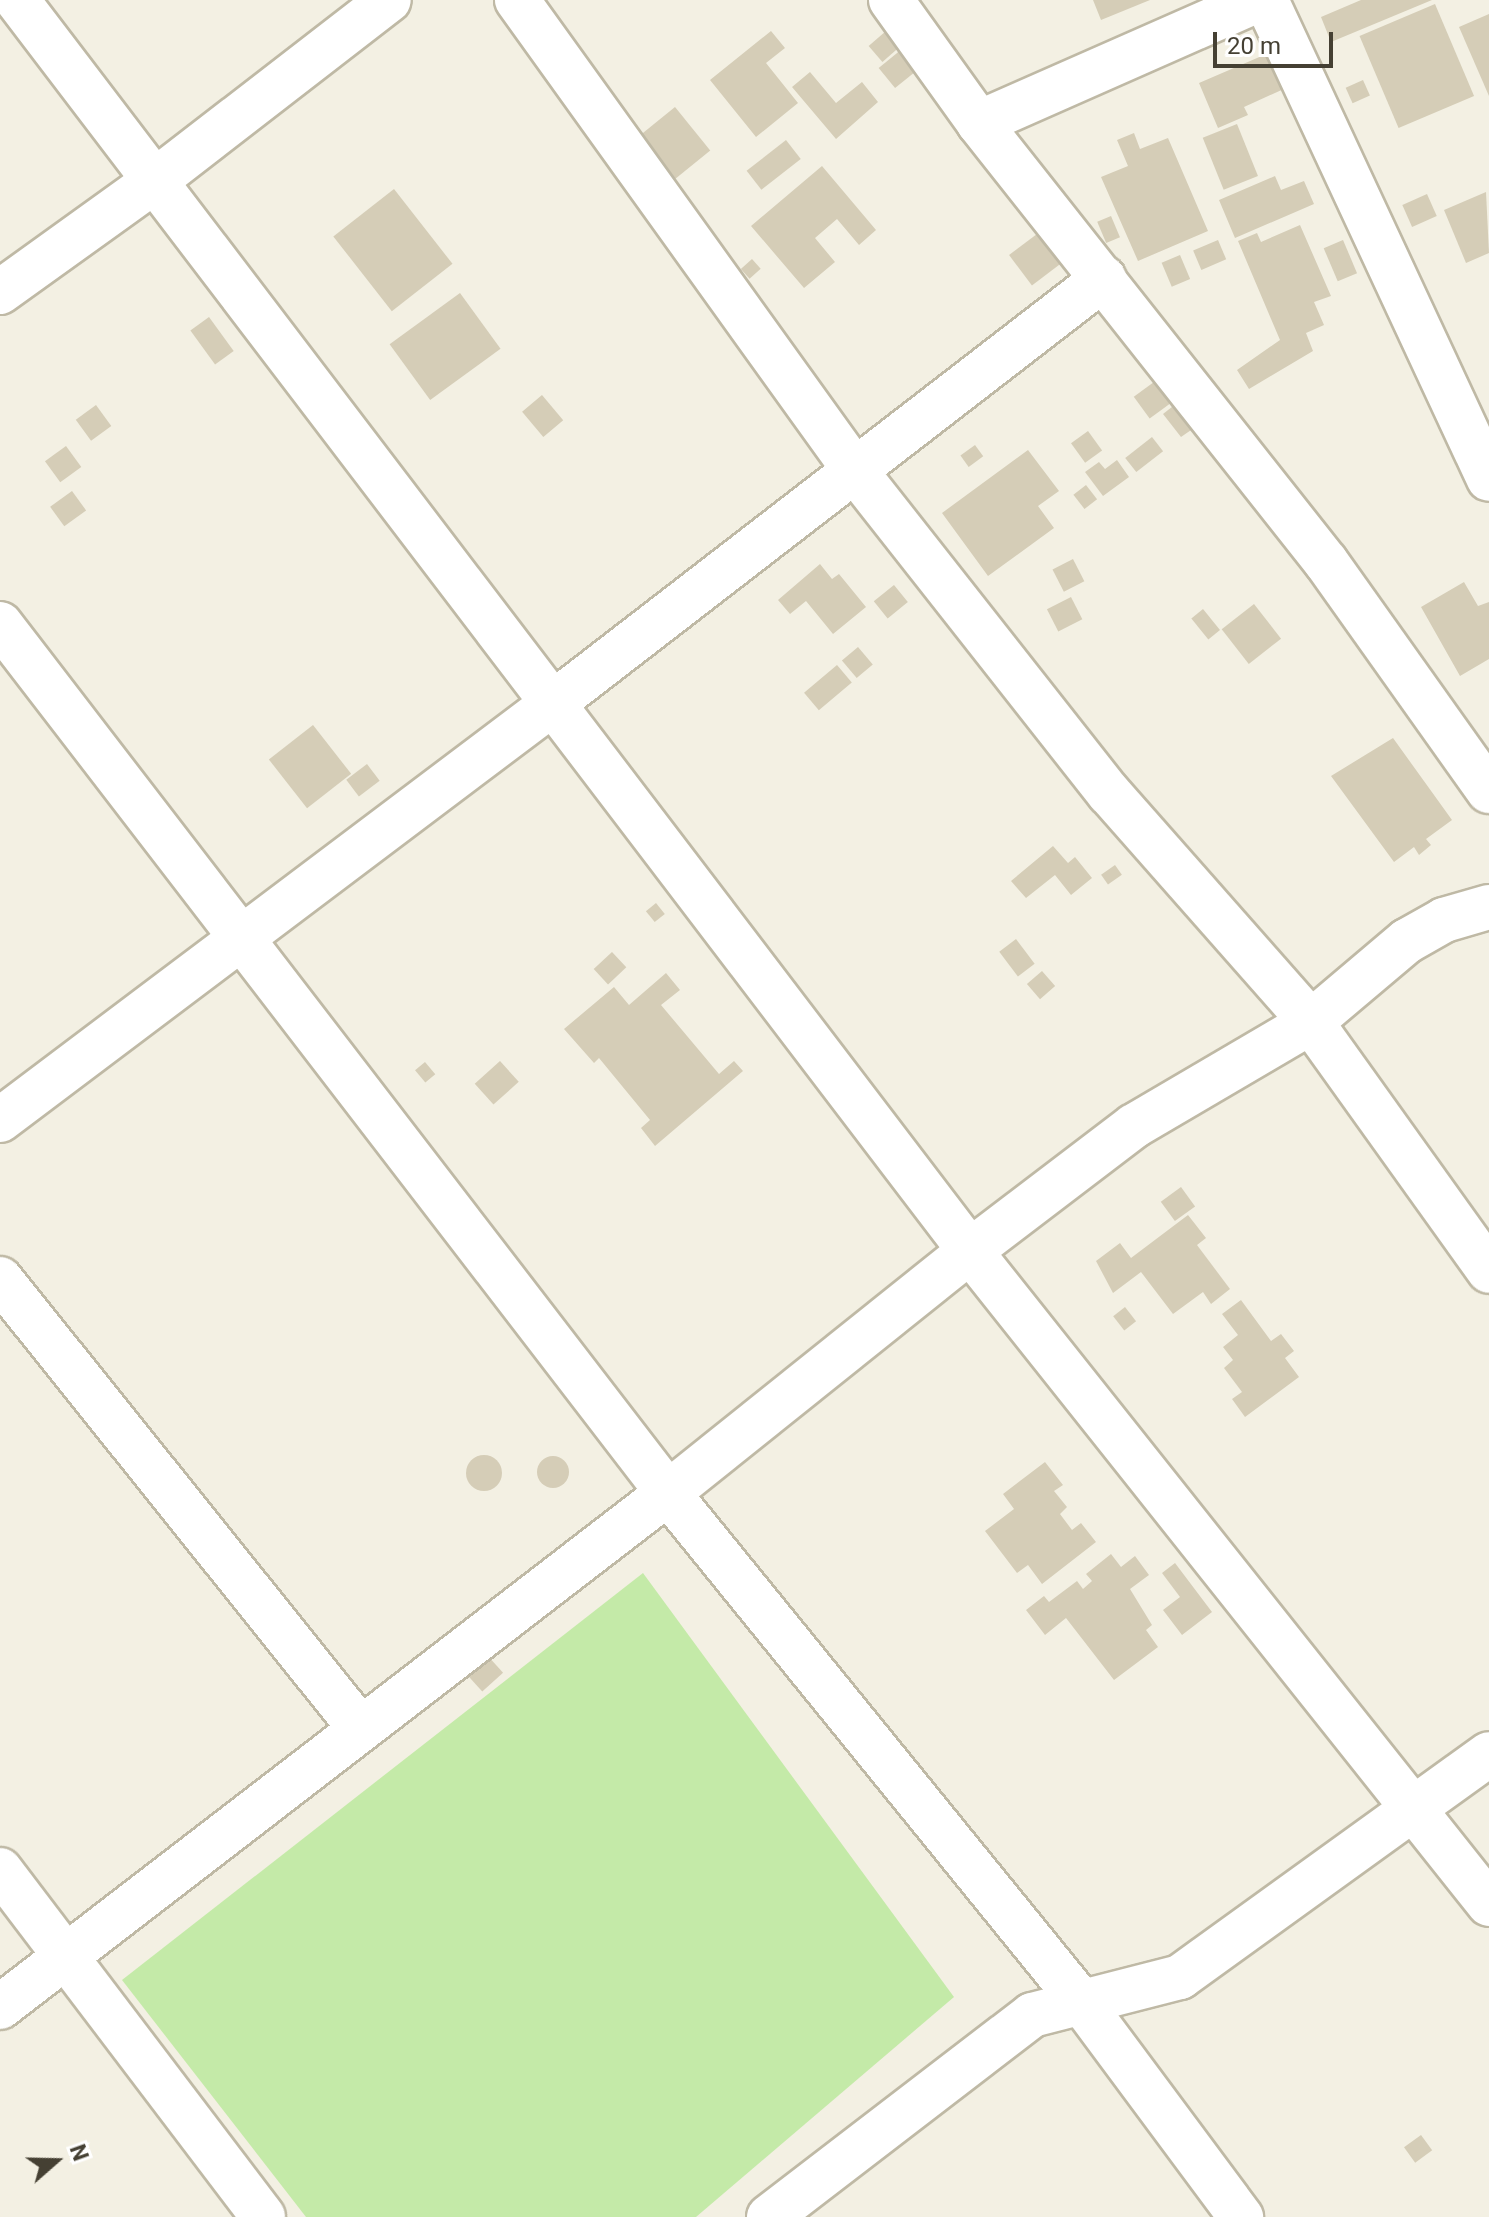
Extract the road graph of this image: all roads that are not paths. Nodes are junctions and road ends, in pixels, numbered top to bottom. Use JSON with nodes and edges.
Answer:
{"nodes":[{"id":1,"x":17,"y":0,"type":"edge"},
{"id":2,"x":389,"y":0,"type":"edge"},
{"id":3,"x":517,"y":0,"type":"edge"},
{"id":4,"x":891,"y":0,"type":"edge"},
{"id":5,"x":1258,"y":0,"type":"edge"},
{"id":6,"x":1266,"y":0,"type":"edge"},
{"id":7,"x":979,"y":123,"type":"junction"},
{"id":8,"x":156,"y":180,"type":"junction"},
{"id":9,"x":1104,"y":278,"type":"junction"},
{"id":10,"x":0,"y":292,"type":"edge"},
{"id":11,"x":856,"y":472,"type":"junction"},
{"id":12,"x":1489,"y":479,"type":"edge"},
{"id":13,"x":0,"y":624,"type":"edge"},
{"id":14,"x":556,"y":701,"type":"junction"},
{"id":15,"x":1489,"y":791,"type":"edge"},
{"id":16,"x":1489,"y":907,"type":"edge"},
{"id":17,"x":241,"y":936,"type":"junction"},
{"id":18,"x":1311,"y":1022,"type":"junction"},
{"id":19,"x":0,"y":1120,"type":"edge"},
{"id":20,"x":970,"y":1251,"type":"junction"},
{"id":21,"x":1489,"y":1271,"type":"edge"},
{"id":22,"x":0,"y":1279,"type":"edge"},
{"id":23,"x":668,"y":1493,"type":"junction"},
{"id":24,"x":360,"y":1728,"type":"junction"},
{"id":25,"x":1489,"y":1754,"type":"edge"},
{"id":26,"x":1414,"y":1806,"type":"junction"},
{"id":27,"x":0,"y":1870,"type":"edge"},
{"id":28,"x":1489,"y":1904,"type":"edge"},
{"id":29,"x":65,"y":1953,"type":"junction"},
{"id":30,"x":1082,"y":2003,"type":"junction"},
{"id":31,"x":0,"y":2007,"type":"edge"},
{"id":32,"x":263,"y":2217,"type":"edge"},
{"id":33,"x":769,"y":2217,"type":"edge"},
{"id":34,"x":1241,"y":2217,"type":"edge"}],
"edges":[{"from":1,"to":8,"type":"street"},
{"from":2,"to":8,"type":"street"},
{"from":3,"to":11,"type":"street"},
{"from":4,"to":7,"type":"street"},
{"from":5,"to":7,"type":"street"},
{"from":6,"to":12,"type":"street"},
{"from":7,"to":9,"type":"street"},
{"from":8,"to":10,"type":"street"},
{"from":8,"to":14,"type":"street"},
{"from":9,"to":11,"type":"street"},
{"from":9,"to":15,"type":"street"},
{"from":11,"to":14,"type":"street"},
{"from":11,"to":18,"type":"street"},
{"from":13,"to":17,"type":"street"},
{"from":14,"to":17,"type":"street"},
{"from":14,"to":20,"type":"street"},
{"from":16,"to":18,"type":"street"},
{"from":17,"to":19,"type":"street"},
{"from":17,"to":23,"type":"street"},
{"from":18,"to":20,"type":"street"},
{"from":18,"to":21,"type":"street"},
{"from":20,"to":23,"type":"street"},
{"from":20,"to":26,"type":"street"},
{"from":22,"to":24,"type":"street"},
{"from":23,"to":24,"type":"street"},
{"from":23,"to":30,"type":"street"},
{"from":24,"to":29,"type":"street"},
{"from":25,"to":26,"type":"street"},
{"from":26,"to":28,"type":"street"},
{"from":26,"to":30,"type":"street"},
{"from":27,"to":29,"type":"street"},
{"from":29,"to":31,"type":"street"},
{"from":29,"to":32,"type":"street"},
{"from":30,"to":33,"type":"street"},
{"from":30,"to":34,"type":"street"}]}
